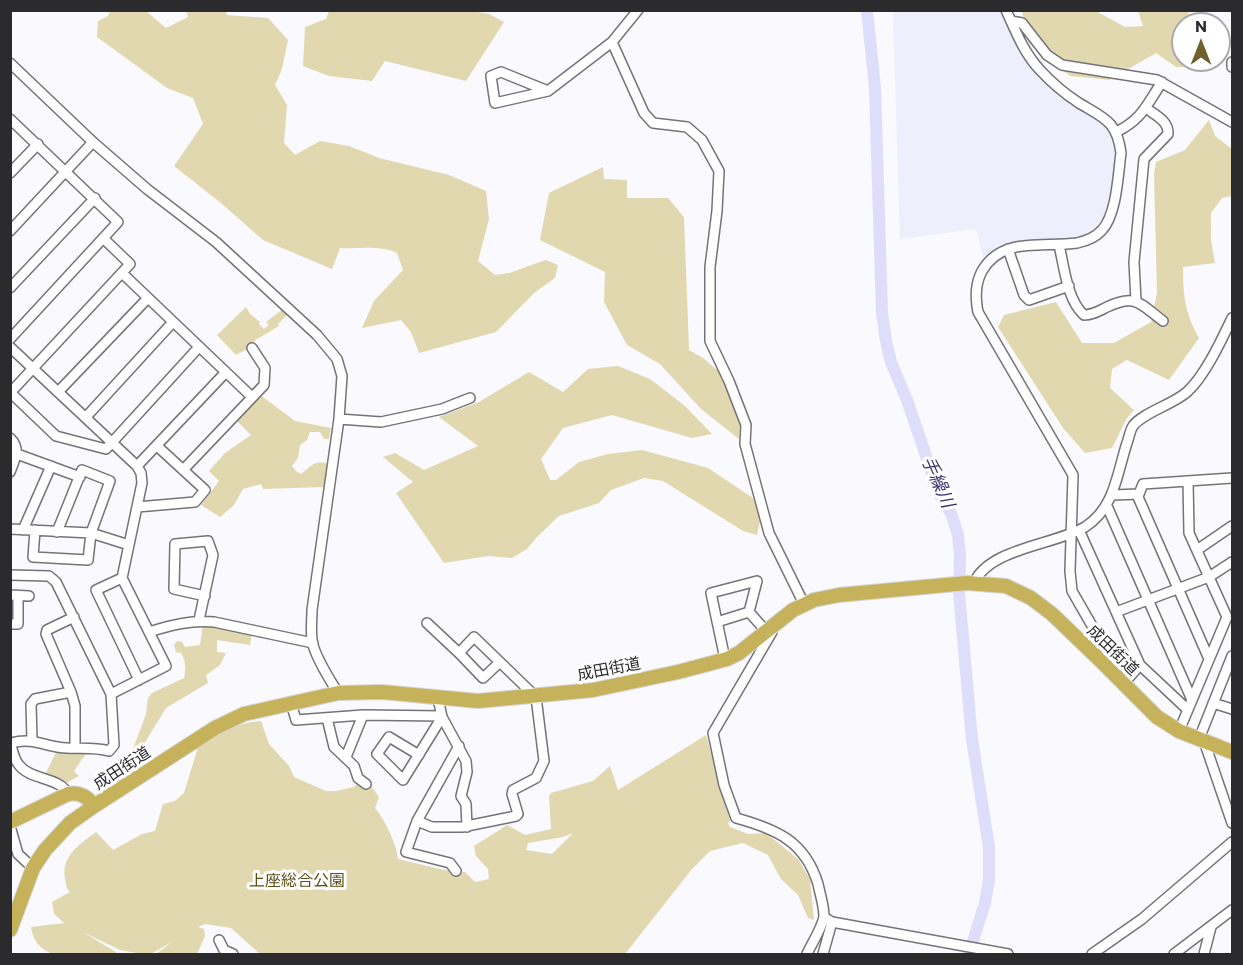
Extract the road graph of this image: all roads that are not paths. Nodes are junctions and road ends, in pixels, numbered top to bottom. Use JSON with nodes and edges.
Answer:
{"nodes":[{"id":1,"x":638,"y":10,"type":"edge"},
{"id":2,"x":1006,"y":10,"type":"edge"},
{"id":3,"x":1011,"y":21,"type":"junction"},
{"id":4,"x":612,"y":42,"type":"junction"},
{"id":5,"x":1233,"y":62,"type":"edge"},
{"id":6,"x":10,"y":63,"type":"edge"},
{"id":7,"x":1233,"y":67,"type":"edge"},
{"id":8,"x":1162,"y":82,"type":"junction"},
{"id":9,"x":548,"y":91,"type":"junction"},
{"id":10,"x":1146,"y":108,"type":"junction"},
{"id":11,"x":11,"y":120,"type":"edge"},
{"id":12,"x":1233,"y":123,"type":"edge"},
{"id":13,"x":1116,"y":132,"type":"junction"},
{"id":14,"x":93,"y":142,"type":"junction"},
{"id":15,"x":38,"y":144,"type":"junction"},
{"id":16,"x":66,"y":171,"type":"junction"},
{"id":17,"x":10,"y":173,"type":"edge"},
{"id":18,"x":95,"y":198,"type":"junction"},
{"id":19,"x":10,"y":231,"type":"edge"},
{"id":20,"x":104,"y":240,"type":"junction"},
{"id":21,"x":1059,"y":245,"type":"junction"},
{"id":22,"x":1008,"y":249,"type":"junction"},
{"id":23,"x":122,"y":273,"type":"junction"},
{"id":24,"x":1069,"y":286,"type":"junction"},
{"id":25,"x":10,"y":288,"type":"edge"},
{"id":26,"x":148,"y":298,"type":"junction"},
{"id":27,"x":1136,"y":302,"type":"junction"},
{"id":28,"x":1233,"y":318,"type":"edge"},
{"id":29,"x":1163,"y":321,"type":"dead end"},
{"id":30,"x":173,"y":322,"type":"junction"},
{"id":31,"x":10,"y":339,"type":"edge"},
{"id":32,"x":199,"y":346,"type":"junction"},
{"id":33,"x":10,"y":347,"type":"edge"},
{"id":34,"x":252,"y":348,"type":"dead end"},
{"id":35,"x":33,"y":368,"type":"junction"},
{"id":36,"x":226,"y":372,"type":"junction"},
{"id":37,"x":58,"y":392,"type":"junction"},
{"id":38,"x":11,"y":393,"type":"edge"},
{"id":39,"x":252,"y":397,"type":"junction"},
{"id":40,"x":470,"y":398,"type":"dead end"},
{"id":41,"x":86,"y":417,"type":"junction"},
{"id":42,"x":339,"y":419,"type":"junction"},
{"id":43,"x":10,"y":438,"type":"edge"},
{"id":44,"x":112,"y":442,"type":"junction"},
{"id":45,"x":157,"y":446,"type":"junction"},
{"id":46,"x":17,"y":454,"type":"junction"},
{"id":47,"x":51,"y":466,"type":"junction"},
{"id":48,"x":137,"y":466,"type":"junction"},
{"id":49,"x":183,"y":470,"type":"junction"},
{"id":50,"x":10,"y":472,"type":"edge"},
{"id":51,"x":80,"y":477,"type":"junction"},
{"id":52,"x":1233,"y":478,"type":"edge"},
{"id":53,"x":1188,"y":481,"type":"junction"},
{"id":54,"x":1139,"y":494,"type":"junction"},
{"id":55,"x":1113,"y":495,"type":"junction"},
{"id":56,"x":1107,"y":506,"type":"junction"},
{"id":57,"x":137,"y":507,"type":"junction"},
{"id":58,"x":1233,"y":525,"type":"edge"},
{"id":59,"x":10,"y":529,"type":"edge"},
{"id":60,"x":23,"y":530,"type":"junction"},
{"id":61,"x":35,"y":530,"type":"junction"},
{"id":62,"x":1075,"y":531,"type":"junction"},
{"id":63,"x":57,"y":532,"type":"junction"},
{"id":64,"x":91,"y":533,"type":"junction"},
{"id":65,"x":129,"y":545,"type":"junction"},
{"id":66,"x":1197,"y":550,"type":"junction"},
{"id":67,"x":1233,"y":562,"type":"edge"},
{"id":68,"x":10,"y":575,"type":"edge"},
{"id":69,"x":1209,"y":577,"type":"junction"},
{"id":70,"x":122,"y":578,"type":"junction"},
{"id":71,"x":970,"y":583,"type":"junction"},
{"id":72,"x":1178,"y":589,"type":"junction"},
{"id":73,"x":14,"y":595,"type":"edge"},
{"id":74,"x":29,"y":596,"type":"dead end"},
{"id":75,"x":205,"y":596,"type":"junction"},
{"id":76,"x":1148,"y":600,"type":"junction"},
{"id":77,"x":804,"y":604,"type":"junction"},
{"id":78,"x":1228,"y":607,"type":"edge"},
{"id":79,"x":749,"y":612,"type":"junction"},
{"id":80,"x":1116,"y":612,"type":"junction"},
{"id":81,"x":74,"y":617,"type":"junction"},
{"id":82,"x":199,"y":620,"type":"junction"},
{"id":83,"x":717,"y":622,"type":"junction"},
{"id":84,"x":427,"y":623,"type":"dead end"},
{"id":85,"x":10,"y":624,"type":"edge"},
{"id":86,"x":1222,"y":629,"type":"junction"},
{"id":87,"x":768,"y":630,"type":"junction"},
{"id":88,"x":149,"y":632,"type":"junction"},
{"id":89,"x":1233,"y":632,"type":"edge"},
{"id":90,"x":313,"y":643,"type":"junction"},
{"id":91,"x":459,"y":653,"type":"junction"},
{"id":92,"x":1233,"y":656,"type":"edge"},
{"id":93,"x":725,"y":659,"type":"junction"},
{"id":94,"x":1209,"y":659,"type":"junction"},
{"id":95,"x":500,"y":662,"type":"junction"},
{"id":96,"x":1140,"y":665,"type":"junction"},
{"id":97,"x":1119,"y":678,"type":"junction"},
{"id":98,"x":139,"y":680,"type":"junction"},
{"id":99,"x":71,"y":692,"type":"junction"},
{"id":100,"x":338,"y":693,"type":"junction"},
{"id":101,"x":111,"y":694,"type":"junction"},
{"id":102,"x":536,"y":697,"type":"junction"},
{"id":103,"x":438,"y":698,"type":"junction"},
{"id":104,"x":1192,"y":700,"type":"junction"},
{"id":105,"x":291,"y":703,"type":"junction"},
{"id":106,"x":1213,"y":703,"type":"junction"},
{"id":107,"x":1188,"y":710,"type":"junction"},
{"id":108,"x":1233,"y":710,"type":"edge"},
{"id":109,"x":363,"y":715,"type":"junction"},
{"id":110,"x":442,"y":717,"type":"junction"},
{"id":111,"x":327,"y":718,"type":"junction"},
{"id":112,"x":1179,"y":730,"type":"junction"},
{"id":113,"x":32,"y":740,"type":"junction"},
{"id":114,"x":1201,"y":740,"type":"junction"},
{"id":115,"x":11,"y":742,"type":"edge"},
{"id":116,"x":459,"y":746,"type":"junction"},
{"id":117,"x":75,"y":748,"type":"junction"},
{"id":118,"x":1233,"y":752,"type":"edge"},
{"id":119,"x":419,"y":755,"type":"junction"},
{"id":120,"x":346,"y":757,"type":"junction"},
{"id":121,"x":366,"y":784,"type":"dead end"},
{"id":122,"x":68,"y":794,"type":"junction"},
{"id":123,"x":94,"y":806,"type":"junction"},
{"id":124,"x":417,"y":821,"type":"junction"},
{"id":125,"x":1233,"y":823,"type":"edge"},
{"id":126,"x":10,"y":824,"type":"edge"},
{"id":127,"x":467,"y":827,"type":"junction"},
{"id":128,"x":1233,"y":842,"type":"edge"},
{"id":129,"x":33,"y":868,"type":"junction"},
{"id":130,"x":456,"y":871,"type":"dead end"},
{"id":131,"x":1233,"y":910,"type":"edge"},
{"id":132,"x":828,"y":920,"type":"junction"},
{"id":133,"x":1211,"y":927,"type":"junction"},
{"id":134,"x":11,"y":928,"type":"edge"},
{"id":135,"x":219,"y":940,"type":"dead end"},
{"id":136,"x":233,"y":954,"type":"edge"},
{"id":137,"x":807,"y":954,"type":"edge"},
{"id":138,"x":823,"y":954,"type":"edge"},
{"id":139,"x":1008,"y":954,"type":"edge"},
{"id":140,"x":1092,"y":954,"type":"edge"},
{"id":141,"x":1174,"y":954,"type":"edge"},
{"id":142,"x":1204,"y":954,"type":"edge"}],
"edges":[{"from":1,"to":4,"type":"street"},
{"from":2,"to":3,"type":"street"},
{"from":3,"to":8,"type":"street"},
{"from":3,"to":13,"type":"street"},
{"from":4,"to":9,"type":"street"},
{"from":4,"to":77,"type":"street"},
{"from":5,"to":7,"type":"street"},
{"from":6,"to":14,"type":"street"},
{"from":8,"to":10,"type":"street"},
{"from":8,"to":12,"type":"street"},
{"from":9,"to":9,"type":"street"},
{"from":10,"to":13,"type":"street"},
{"from":10,"to":27,"type":"street"},
{"from":11,"to":15,"type":"street"},
{"from":13,"to":21,"type":"street"},
{"from":14,"to":16,"type":"street"},
{"from":14,"to":42,"type":"street"},
{"from":15,"to":16,"type":"street"},
{"from":15,"to":17,"type":"street"},
{"from":16,"to":18,"type":"street"},
{"from":16,"to":19,"type":"street"},
{"from":18,"to":20,"type":"street"},
{"from":18,"to":25,"type":"street"},
{"from":20,"to":23,"type":"street"},
{"from":20,"to":31,"type":"street"},
{"from":21,"to":22,"type":"street"},
{"from":21,"to":24,"type":"street"},
{"from":22,"to":24,"type":"street"},
{"from":22,"to":62,"type":"street"},
{"from":23,"to":26,"type":"street"},
{"from":23,"to":35,"type":"street"},
{"from":24,"to":27,"type":"street"},
{"from":26,"to":30,"type":"street"},
{"from":26,"to":37,"type":"street"},
{"from":27,"to":29,"type":"street"},
{"from":28,"to":55,"type":"street"},
{"from":30,"to":32,"type":"street"},
{"from":30,"to":41,"type":"street"},
{"from":32,"to":36,"type":"street"},
{"from":32,"to":44,"type":"street"},
{"from":33,"to":35,"type":"street"},
{"from":34,"to":39,"type":"street"},
{"from":35,"to":37,"type":"street"},
{"from":35,"to":38,"type":"street"},
{"from":36,"to":39,"type":"street"},
{"from":36,"to":45,"type":"street"},
{"from":37,"to":41,"type":"street"},
{"from":38,"to":44,"type":"street"},
{"from":39,"to":49,"type":"street"},
{"from":40,"to":42,"type":"street"},
{"from":41,"to":44,"type":"street"},
{"from":42,"to":90,"type":"street"},
{"from":43,"to":46,"type":"street"},
{"from":44,"to":48,"type":"street"},
{"from":45,"to":48,"type":"street"},
{"from":45,"to":49,"type":"street"},
{"from":46,"to":47,"type":"street"},
{"from":46,"to":50,"type":"street"},
{"from":47,"to":51,"type":"street"},
{"from":47,"to":60,"type":"street"},
{"from":48,"to":57,"type":"street"},
{"from":49,"to":57,"type":"street"},
{"from":51,"to":63,"type":"street"},
{"from":51,"to":64,"type":"street"},
{"from":52,"to":53,"type":"street"},
{"from":53,"to":54,"type":"street"},
{"from":53,"to":66,"type":"street"},
{"from":54,"to":55,"type":"street"},
{"from":54,"to":72,"type":"street"},
{"from":55,"to":56,"type":"street"},
{"from":56,"to":62,"type":"street"},
{"from":56,"to":76,"type":"street"},
{"from":57,"to":65,"type":"street"},
{"from":58,"to":66,"type":"street"},
{"from":59,"to":60,"type":"street"},
{"from":60,"to":61,"type":"street"},
{"from":61,"to":63,"type":"street"},
{"from":61,"to":64,"type":"street"},
{"from":62,"to":71,"type":"street"},
{"from":62,"to":80,"type":"street"},
{"from":62,"to":97,"type":"street"},
{"from":63,"to":64,"type":"street"},
{"from":64,"to":65,"type":"street"},
{"from":65,"to":70,"type":"street"},
{"from":66,"to":69,"type":"street"},
{"from":67,"to":69,"type":"street"},
{"from":68,"to":81,"type":"street"},
{"from":69,"to":72,"type":"street"},
{"from":69,"to":78,"type":"street"},
{"from":70,"to":88,"type":"street"},
{"from":70,"to":98,"type":"street"},
{"from":71,"to":77,"type":"highway","name":"成田街道"},
{"from":71,"to":97,"type":"highway","name":"成田街道"},
{"from":72,"to":76,"type":"street"},
{"from":72,"to":94,"type":"street"},
{"from":73,"to":74,"type":"street"},
{"from":73,"to":85,"type":"street"},
{"from":75,"to":75,"type":"street"},
{"from":75,"to":82,"type":"street"},
{"from":76,"to":80,"type":"street"},
{"from":76,"to":104,"type":"street"},
{"from":77,"to":87,"type":"highway","name":"成田街道"},
{"from":78,"to":86,"type":"street"},
{"from":79,"to":83,"type":"street"},
{"from":79,"to":83,"type":"street"},
{"from":79,"to":87,"type":"street"},
{"from":80,"to":96,"type":"street"},
{"from":81,"to":99,"type":"street"},
{"from":81,"to":101,"type":"street"},
{"from":82,"to":88,"type":"street"},
{"from":82,"to":90,"type":"street"},
{"from":83,"to":93,"type":"street"},
{"from":84,"to":91,"type":"street"},
{"from":86,"to":89,"type":"street"},
{"from":86,"to":94,"type":"street"},
{"from":87,"to":93,"type":"highway","name":"成田街道"},
{"from":87,"to":132,"type":"street"},
{"from":88,"to":98,"type":"street"},
{"from":90,"to":100,"type":"street"},
{"from":91,"to":95,"type":"street"},
{"from":91,"to":95,"type":"street"},
{"from":92,"to":106,"type":"street"},
{"from":93,"to":102,"type":"highway","name":"成田街道"},
{"from":94,"to":104,"type":"street"},
{"from":95,"to":102,"type":"street"},
{"from":96,"to":97,"type":"street"},
{"from":96,"to":107,"type":"street"},
{"from":97,"to":112,"type":"highway","name":"成田街道"},
{"from":98,"to":101,"type":"street"},
{"from":99,"to":113,"type":"street"},
{"from":99,"to":117,"type":"street"},
{"from":100,"to":103,"type":"highway","name":"成田街道"},
{"from":100,"to":105,"type":"highway","name":"成田街道"},
{"from":101,"to":117,"type":"street"},
{"from":102,"to":103,"type":"highway","name":"成田街道"},
{"from":102,"to":127,"type":"street"},
{"from":103,"to":110,"type":"street"},
{"from":104,"to":107,"type":"street"},
{"from":105,"to":111,"type":"street"},
{"from":105,"to":123,"type":"highway","name":"成田街道"},
{"from":106,"to":108,"type":"street"},
{"from":106,"to":114,"type":"street"},
{"from":107,"to":112,"type":"street"},
{"from":109,"to":110,"type":"street"},
{"from":109,"to":111,"type":"street"},
{"from":109,"to":120,"type":"street"},
{"from":110,"to":116,"type":"street"},
{"from":110,"to":119,"type":"street"},
{"from":111,"to":120,"type":"street"},
{"from":112,"to":114,"type":"highway","name":"成田街道"},
{"from":113,"to":115,"type":"street"},
{"from":113,"to":117,"type":"street"},
{"from":114,"to":118,"type":"highway","name":"成田街道"},
{"from":114,"to":125,"type":"street"},
{"from":115,"to":122,"type":"street"},
{"from":116,"to":124,"type":"street"},
{"from":116,"to":127,"type":"street"},
{"from":119,"to":119,"type":"street"},
{"from":120,"to":121,"type":"street"},
{"from":122,"to":123,"type":"highway"},
{"from":122,"to":126,"type":"highway"},
{"from":123,"to":129,"type":"highway","name":"成田街道"},
{"from":124,"to":127,"type":"street"},
{"from":124,"to":130,"type":"street"},
{"from":126,"to":129,"type":"street"},
{"from":128,"to":140,"type":"street"},
{"from":129,"to":134,"type":"highway","name":"成田街道"},
{"from":131,"to":133,"type":"street"},
{"from":132,"to":137,"type":"street"},
{"from":132,"to":138,"type":"street"},
{"from":132,"to":139,"type":"street"},
{"from":133,"to":141,"type":"street"},
{"from":133,"to":142,"type":"street"},
{"from":135,"to":136,"type":"street"}]}
